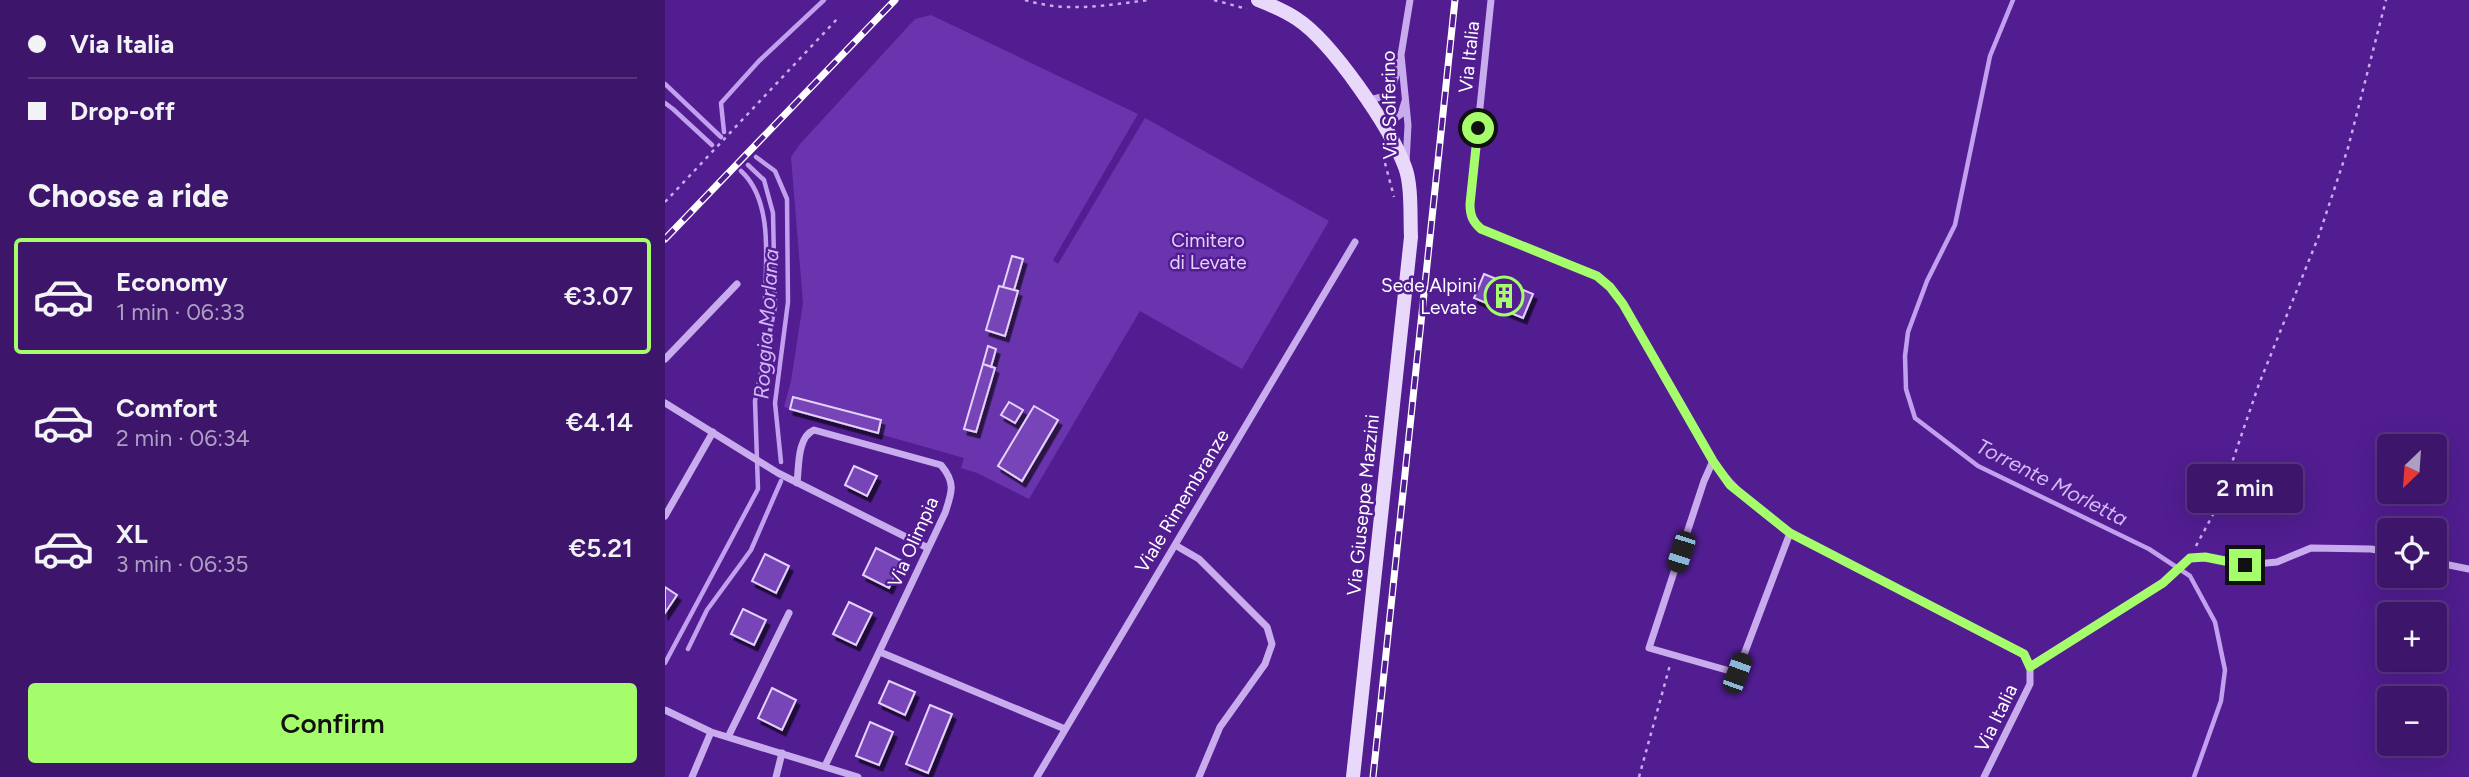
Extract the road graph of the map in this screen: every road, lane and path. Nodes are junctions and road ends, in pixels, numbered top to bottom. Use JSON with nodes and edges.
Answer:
{"nodes":[{"id":1,"x":1025,"y":0,"type":"edge"},
{"id":2,"x":1149,"y":0,"type":"edge"},
{"id":3,"x":1214,"y":0,"type":"edge"},
{"id":4,"x":1410,"y":0,"type":"edge"},
{"id":5,"x":1491,"y":0,"type":"edge"},
{"id":6,"x":2386,"y":0,"type":"edge"},
{"id":7,"x":1257,"y":6,"type":"edge"},
{"id":8,"x":839,"y":17,"type":"dead end"},
{"id":9,"x":1401,"y":55,"type":"junction"},
{"id":10,"x":1406,"y":99,"type":"junction"},
{"id":11,"x":1366,"y":100,"type":"junction"},
{"id":12,"x":1385,"y":127,"type":"junction"},
{"id":13,"x":1385,"y":161,"type":"dead end"},
{"id":14,"x":1406,"y":169,"type":"junction"},
{"id":15,"x":665,"y":202,"type":"edge"},
{"id":16,"x":1397,"y":207,"type":"dead end"},
{"id":17,"x":1355,"y":242,"type":"dead end"},
{"id":18,"x":737,"y":284,"type":"dead end"},
{"id":19,"x":665,"y":359,"type":"edge"},
{"id":20,"x":665,"y":403,"type":"edge"},
{"id":21,"x":713,"y":432,"type":"junction"},
{"id":22,"x":1713,"y":461,"type":"junction"},
{"id":23,"x":797,"y":483,"type":"junction"},
{"id":24,"x":665,"y":516,"type":"edge"},
{"id":25,"x":1790,"y":533,"type":"junction"},
{"id":26,"x":1175,"y":545,"type":"junction"},
{"id":27,"x":927,"y":548,"type":"junction"},
{"id":28,"x":2377,"y":549,"type":"edge"},
{"id":29,"x":2190,"y":558,"type":"junction"},
{"id":30,"x":2447,"y":565,"type":"edge"},
{"id":31,"x":2469,"y":569,"type":"edge"},
{"id":32,"x":789,"y":613,"type":"dead end"},
{"id":33,"x":880,"y":652,"type":"junction"},
{"id":34,"x":1673,"y":655,"type":"junction"},
{"id":35,"x":2030,"y":667,"type":"junction"},
{"id":36,"x":665,"y":710,"type":"edge"},
{"id":37,"x":1065,"y":729,"type":"junction"},
{"id":38,"x":711,"y":732,"type":"junction"},
{"id":39,"x":728,"y":737,"type":"junction"},
{"id":40,"x":782,"y":753,"type":"junction"},
{"id":41,"x":825,"y":766,"type":"junction"},
{"id":42,"x":692,"y":777,"type":"edge"},
{"id":43,"x":776,"y":777,"type":"edge"},
{"id":44,"x":858,"y":777,"type":"edge"},
{"id":45,"x":1037,"y":777,"type":"edge"},
{"id":46,"x":1199,"y":777,"type":"edge"},
{"id":47,"x":1353,"y":777,"type":"edge"},
{"id":48,"x":1639,"y":777,"type":"edge"},
{"id":49,"x":1984,"y":777,"type":"edge"}],
"edges":[{"from":1,"to":2,"type":"path"},
{"from":3,"to":7,"type":"path"},
{"from":4,"to":9,"type":"street","name":"Via Solferino"},
{"from":5,"to":22,"type":"street","name":"Via Italia"},
{"from":6,"to":29,"type":"path"},
{"from":7,"to":11,"type":"street"},
{"from":8,"to":15,"type":"path"},
{"from":9,"to":10,"type":"street","name":"Via Solferino"},
{"from":9,"to":11,"type":"street"},
{"from":10,"to":12,"type":"street"},
{"from":10,"to":14,"type":"street","name":"Via Solferino"},
{"from":11,"to":12,"type":"street"},
{"from":12,"to":14,"type":"street"},
{"from":13,"to":16,"type":"path"},
{"from":14,"to":47,"type":"street","name":"Via Giuseppe Mazzini"},
{"from":17,"to":26,"type":"street","name":"Viale Rimembranze"},
{"from":18,"to":19,"type":"street"},
{"from":20,"to":21,"type":"street"},
{"from":21,"to":23,"type":"street"},
{"from":21,"to":24,"type":"street"},
{"from":22,"to":25,"type":"street","name":"Via Italia"},
{"from":22,"to":34,"type":"street"},
{"from":23,"to":27,"type":"street"},
{"from":23,"to":27,"type":"street","name":"Via Olimpia"},
{"from":25,"to":34,"type":"street"},
{"from":25,"to":35,"type":"street","name":"Via Italia"},
{"from":26,"to":37,"type":"street","name":"Viale Rimembranze"},
{"from":26,"to":46,"type":"street"},
{"from":27,"to":33,"type":"street","name":"Via Olimpia"},
{"from":28,"to":29,"type":"street"},
{"from":29,"to":35,"type":"street"},
{"from":30,"to":31,"type":"street"},
{"from":32,"to":39,"type":"street"},
{"from":33,"to":37,"type":"street"},
{"from":33,"to":41,"type":"street","name":"Via Olimpia"},
{"from":34,"to":48,"type":"path"},
{"from":35,"to":49,"type":"street","name":"Via Italia"},
{"from":36,"to":38,"type":"street"},
{"from":37,"to":45,"type":"street","name":"Viale Rimembranze"},
{"from":38,"to":39,"type":"street"},
{"from":38,"to":42,"type":"street"},
{"from":39,"to":40,"type":"street"},
{"from":40,"to":41,"type":"street"},
{"from":40,"to":43,"type":"street"},
{"from":41,"to":44,"type":"street"}]}
